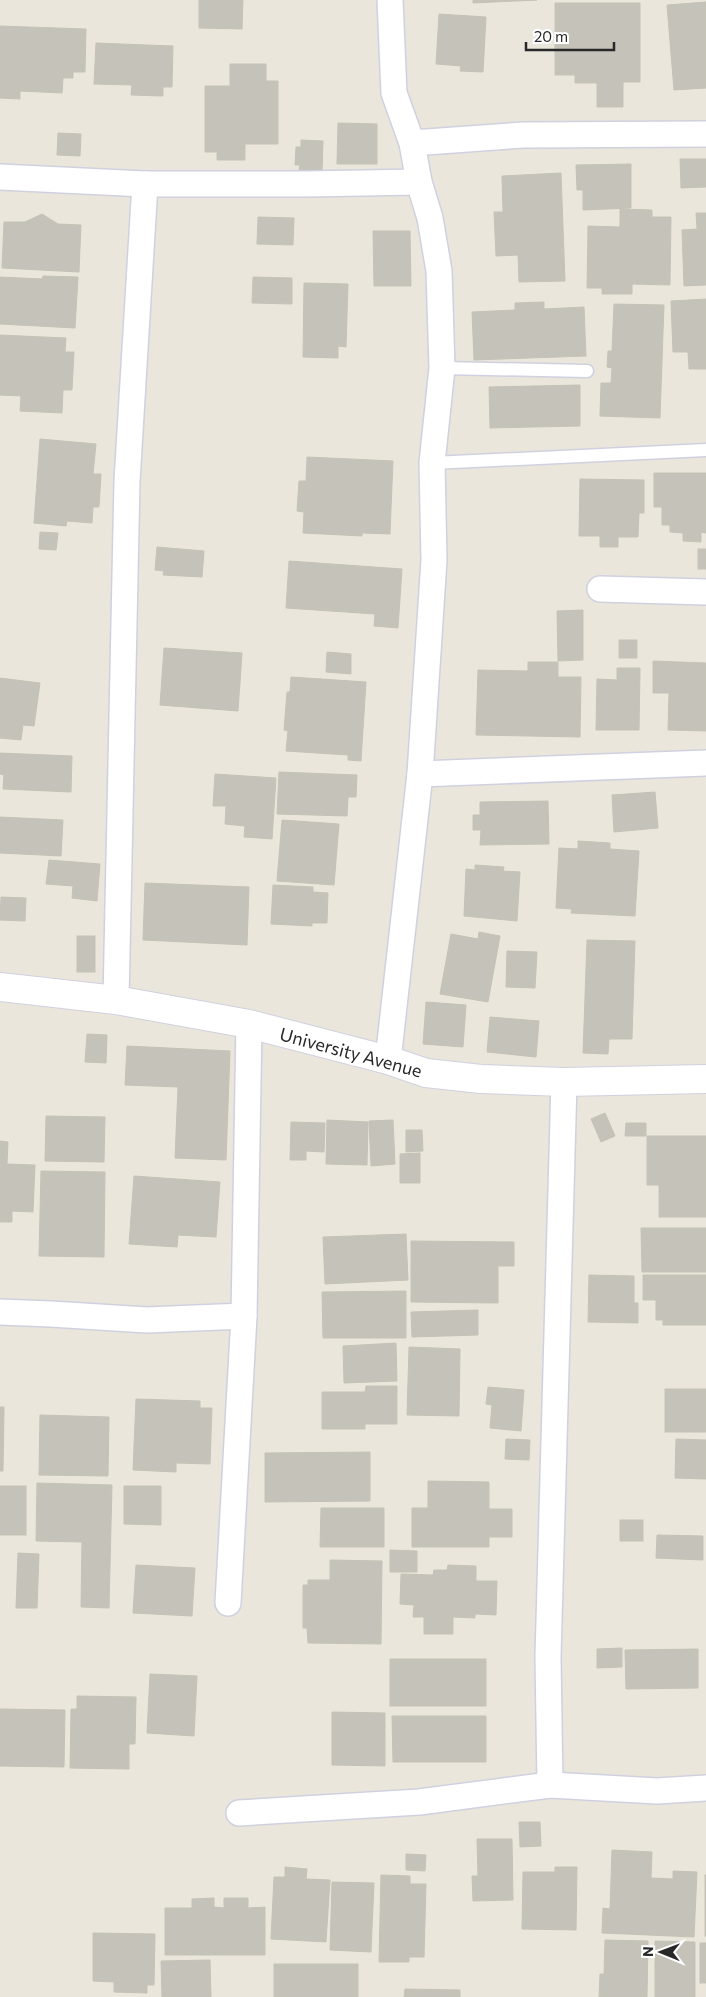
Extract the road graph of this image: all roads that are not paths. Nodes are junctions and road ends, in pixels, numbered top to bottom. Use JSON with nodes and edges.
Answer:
{"nodes":[{"id":1,"x":390,"y":0,"type":"edge"},
{"id":2,"x":706,"y":134,"type":"edge"},
{"id":3,"x":412,"y":144,"type":"junction"},
{"id":4,"x":0,"y":177,"type":"edge"},
{"id":5,"x":419,"y":182,"type":"junction"},
{"id":6,"x":145,"y":184,"type":"junction"},
{"id":7,"x":442,"y":368,"type":"junction"},
{"id":8,"x":587,"y":371,"type":"dead end"},
{"id":9,"x":706,"y":450,"type":"edge"},
{"id":10,"x":432,"y":463,"type":"junction"},
{"id":11,"x":600,"y":590,"type":"dead end"},
{"id":12,"x":706,"y":592,"type":"edge"},
{"id":13,"x":706,"y":764,"type":"edge"},
{"id":14,"x":420,"y":774,"type":"junction"},
{"id":15,"x":0,"y":987,"type":"edge"},
{"id":16,"x":116,"y":1000,"type":"junction"},
{"id":17,"x":249,"y":1024,"type":"junction"},
{"id":18,"x":388,"y":1060,"type":"junction"},
{"id":19,"x":706,"y":1079,"type":"edge"},
{"id":20,"x":564,"y":1082,"type":"junction"},
{"id":21,"x":0,"y":1312,"type":"edge"},
{"id":22,"x":244,"y":1316,"type":"junction"},
{"id":23,"x":228,"y":1603,"type":"dead end"},
{"id":24,"x":550,"y":1785,"type":"junction"},
{"id":25,"x":706,"y":1788,"type":"edge"},
{"id":26,"x":239,"y":1814,"type":"dead end"}],
"edges":[{"from":1,"to":3,"type":"street"},
{"from":2,"to":3,"type":"street"},
{"from":3,"to":5,"type":"street"},
{"from":4,"to":6,"type":"street"},
{"from":5,"to":6,"type":"street"},
{"from":5,"to":7,"type":"street"},
{"from":6,"to":16,"type":"street"},
{"from":7,"to":8,"type":"lane"},
{"from":7,"to":10,"type":"street"},
{"from":9,"to":10,"type":"lane"},
{"from":10,"to":14,"type":"street"},
{"from":11,"to":12,"type":"street"},
{"from":13,"to":14,"type":"street"},
{"from":14,"to":18,"type":"street"},
{"from":15,"to":16,"type":"street","name":"University Avenue"},
{"from":16,"to":17,"type":"street","name":"University Avenue"},
{"from":17,"to":18,"type":"street","name":"University Avenue"},
{"from":17,"to":22,"type":"street"},
{"from":18,"to":20,"type":"street","name":"University Avenue"},
{"from":19,"to":20,"type":"street","name":"University Avenue"},
{"from":20,"to":24,"type":"street"},
{"from":21,"to":22,"type":"street"},
{"from":22,"to":23,"type":"street"},
{"from":24,"to":25,"type":"street"},
{"from":24,"to":26,"type":"street"}]}
